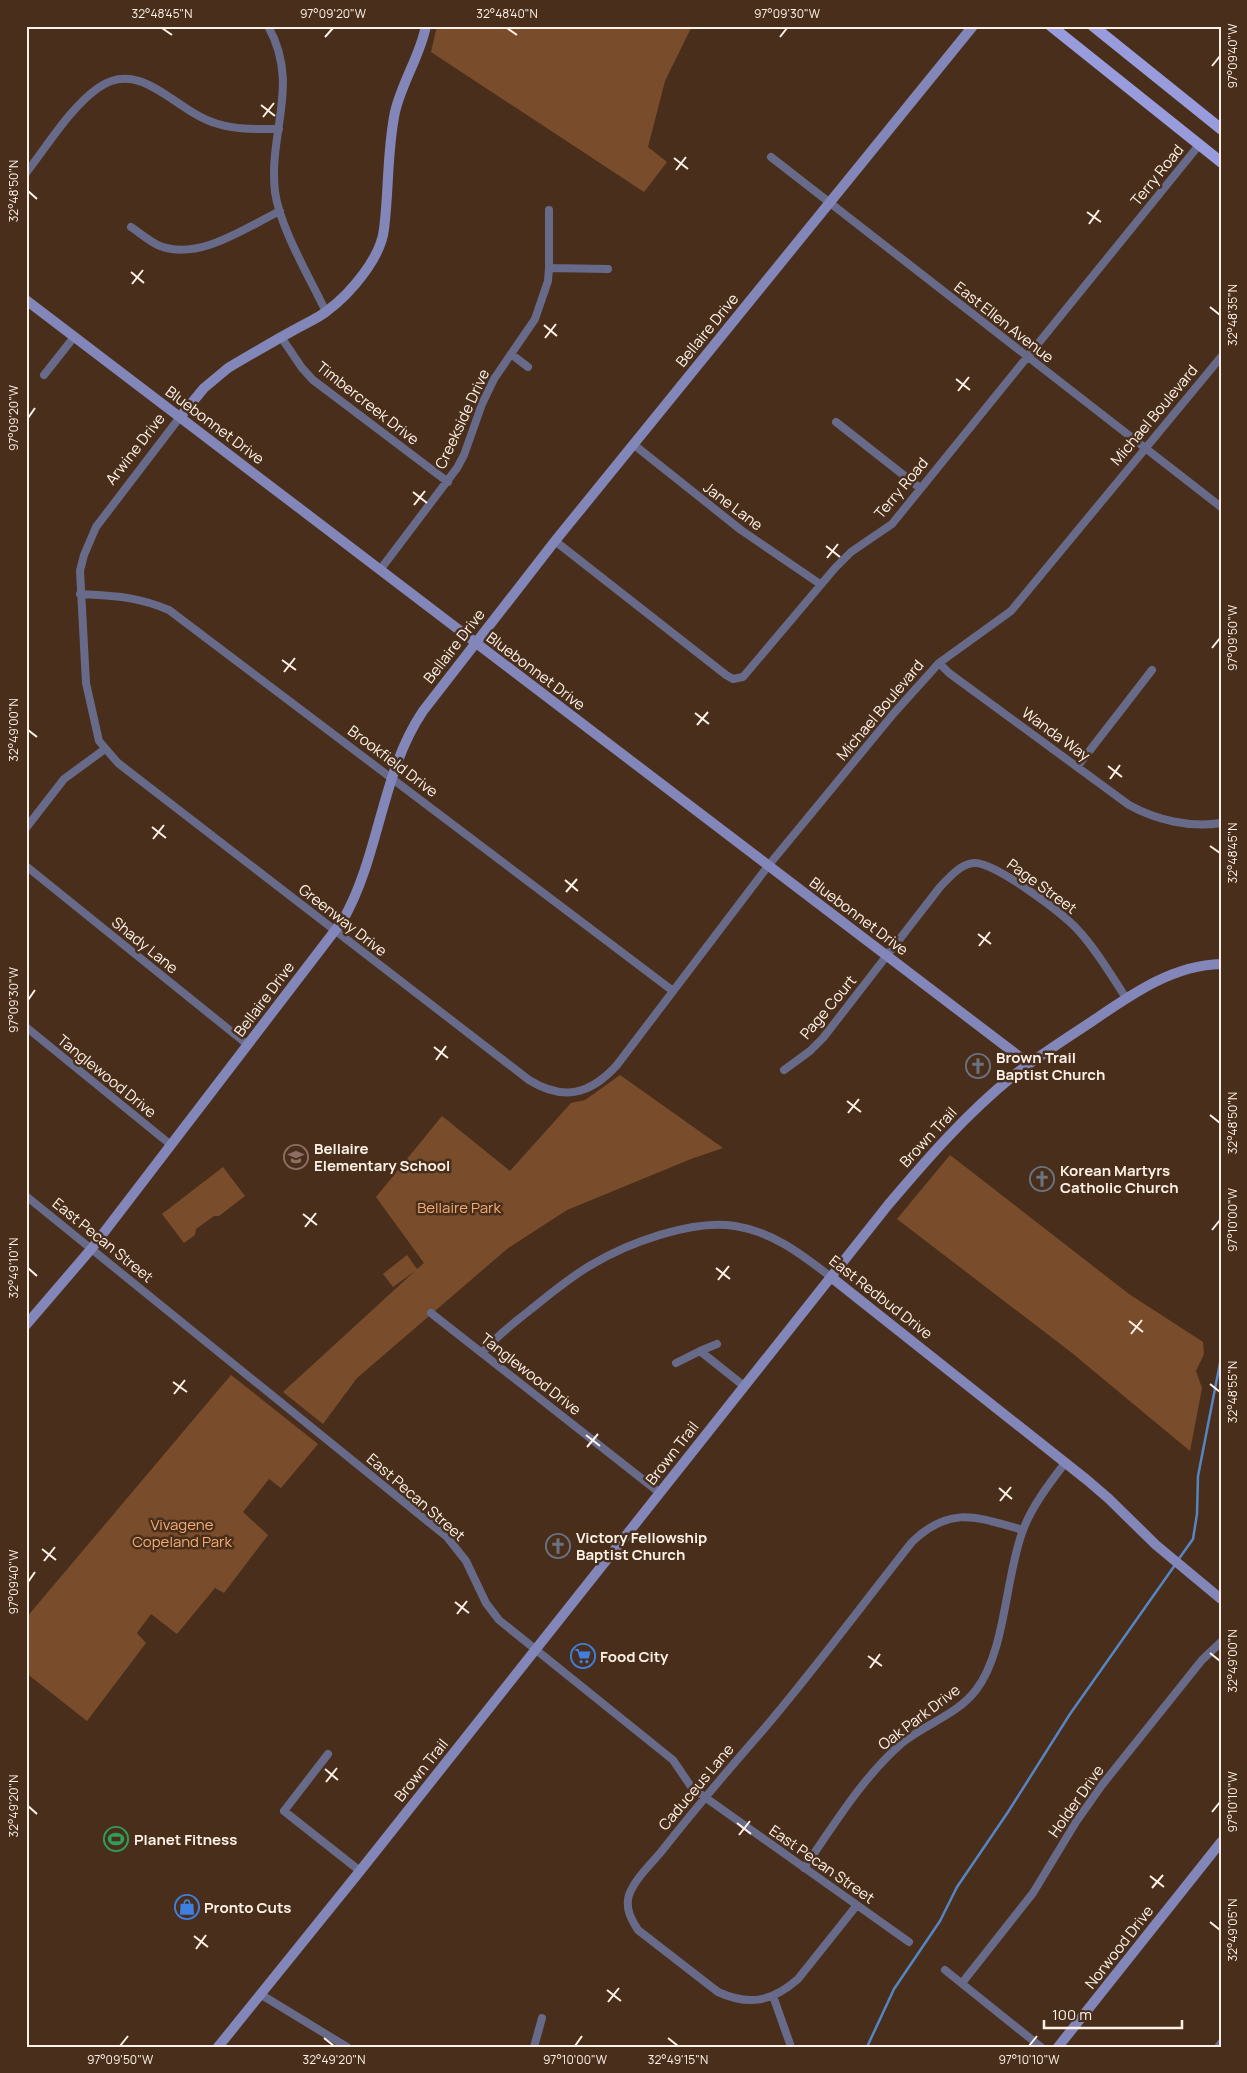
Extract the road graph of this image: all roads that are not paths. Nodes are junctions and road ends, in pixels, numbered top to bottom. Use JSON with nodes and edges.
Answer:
{"nodes":[{"id":1,"x":268,"y":26,"type":"edge"},
{"id":2,"x":426,"y":26,"type":"edge"},
{"id":3,"x":973,"y":26,"type":"edge"},
{"id":4,"x":1051,"y":26,"type":"edge"},
{"id":5,"x":1092,"y":26,"type":"edge"},
{"id":6,"x":279,"y":129,"type":"junction"},
{"id":7,"x":1221,"y":129,"type":"edge"},
{"id":8,"x":1199,"y":145,"type":"junction"},
{"id":9,"x":771,"y":156,"type":"dead end"},
{"id":10,"x":1221,"y":162,"type":"edge"},
{"id":11,"x":26,"y":173,"type":"edge"},
{"id":12,"x":830,"y":203,"type":"junction"},
{"id":13,"x":549,"y":210,"type":"dead end"},
{"id":14,"x":280,"y":212,"type":"junction"},
{"id":15,"x":131,"y":227,"type":"dead end"},
{"id":16,"x":549,"y":268,"type":"junction"},
{"id":17,"x":608,"y":269,"type":"dead end"},
{"id":18,"x":26,"y":300,"type":"edge"},
{"id":19,"x":326,"y":312,"type":"junction"},
{"id":20,"x":74,"y":337,"type":"junction"},
{"id":21,"x":281,"y":337,"type":"junction"},
{"id":22,"x":511,"y":354,"type":"junction"},
{"id":23,"x":1027,"y":357,"type":"junction"},
{"id":24,"x":1221,"y":357,"type":"edge"},
{"id":25,"x":528,"y":367,"type":"dead end"},
{"id":26,"x":44,"y":375,"type":"dead end"},
{"id":27,"x":180,"y":417,"type":"junction"},
{"id":28,"x":836,"y":422,"type":"dead end"},
{"id":29,"x":633,"y":444,"type":"junction"},
{"id":30,"x":1144,"y":448,"type":"junction"},
{"id":31,"x":448,"y":482,"type":"junction"},
{"id":32,"x":920,"y":488,"type":"junction"},
{"id":33,"x":1221,"y":507,"type":"edge"},
{"id":34,"x":554,"y":541,"type":"junction"},
{"id":35,"x":380,"y":570,"type":"junction"},
{"id":36,"x":820,"y":584,"type":"junction"},
{"id":37,"x":80,"y":594,"type":"junction"},
{"id":38,"x":475,"y":643,"type":"junction"},
{"id":39,"x":939,"y":663,"type":"junction"},
{"id":40,"x":1152,"y":670,"type":"dead end"},
{"id":41,"x":105,"y":749,"type":"junction"},
{"id":42,"x":1077,"y":767,"type":"junction"},
{"id":43,"x":393,"y":778,"type":"junction"},
{"id":44,"x":1221,"y":823,"type":"edge"},
{"id":45,"x":26,"y":828,"type":"edge"},
{"id":46,"x":26,"y":866,"type":"edge"},
{"id":47,"x":768,"y":866,"type":"junction"},
{"id":48,"x":334,"y":931,"type":"junction"},
{"id":49,"x":887,"y":956,"type":"junction"},
{"id":50,"x":1221,"y":964,"type":"edge"},
{"id":51,"x":673,"y":991,"type":"junction"},
{"id":52,"x":1126,"y":998,"type":"junction"},
{"id":53,"x":26,"y":1027,"type":"edge"},
{"id":54,"x":248,"y":1045,"type":"junction"},
{"id":55,"x":1029,"y":1064,"type":"junction"},
{"id":56,"x":784,"y":1070,"type":"dead end"},
{"id":57,"x":575,"y":1091,"type":"joint"},
{"id":58,"x":171,"y":1146,"type":"junction"},
{"id":59,"x":26,"y":1196,"type":"edge"},
{"id":60,"x":92,"y":1248,"type":"junction"},
{"id":61,"x":831,"y":1277,"type":"junction"},
{"id":62,"x":432,"y":1313,"type":"dead end"},
{"id":63,"x":26,"y":1325,"type":"edge"},
{"id":64,"x":716,"y":1344,"type":"dead end"},
{"id":65,"x":700,"y":1351,"type":"junction"},
{"id":66,"x":482,"y":1353,"type":"junction"},
{"id":67,"x":676,"y":1363,"type":"dead end"},
{"id":68,"x":744,"y":1386,"type":"junction"},
{"id":69,"x":1065,"y":1463,"type":"junction"},
{"id":70,"x":660,"y":1493,"type":"junction"},
{"id":71,"x":1023,"y":1530,"type":"junction"},
{"id":72,"x":1221,"y":1599,"type":"edge"},
{"id":73,"x":1221,"y":1642,"type":"edge"},
{"id":74,"x":535,"y":1649,"type":"junction"},
{"id":75,"x":328,"y":1754,"type":"dead end"},
{"id":76,"x":704,"y":1797,"type":"junction"},
{"id":77,"x":1221,"y":1842,"type":"edge"},
{"id":78,"x":804,"y":1868,"type":"junction"},
{"id":79,"x":360,"y":1871,"type":"junction"},
{"id":80,"x":857,"y":1905,"type":"junction"},
{"id":81,"x":909,"y":1942,"type":"dead end"},
{"id":82,"x":945,"y":1970,"type":"dead end"},
{"id":83,"x":962,"y":1983,"type":"junction"},
{"id":84,"x":260,"y":1994,"type":"junction"},
{"id":85,"x":773,"y":1996,"type":"junction"},
{"id":86,"x":542,"y":2018,"type":"dead end"},
{"id":87,"x":1221,"y":2043,"type":"edge"},
{"id":88,"x":790,"y":2044,"type":"dead end"},
{"id":89,"x":218,"y":2047,"type":"edge"},
{"id":90,"x":347,"y":2047,"type":"edge"},
{"id":91,"x":534,"y":2047,"type":"edge"},
{"id":92,"x":1042,"y":2047,"type":"edge"},
{"id":93,"x":1058,"y":2047,"type":"edge"},
{"id":94,"x":1218,"y":2047,"type":"edge"}],
"edges":[{"from":1,"to":6,"type":"street"},
{"from":2,"to":19,"type":"street","name":"Arwine Drive"},
{"from":3,"to":12,"type":"street","name":"Bellaire Drive"},
{"from":4,"to":8,"type":"main road"},
{"from":5,"to":7,"type":"main road"},
{"from":6,"to":11,"type":"street"},
{"from":6,"to":14,"type":"street"},
{"from":8,"to":10,"type":"main road"},
{"from":8,"to":23,"type":"street","name":"Terry Road"},
{"from":9,"to":12,"type":"street","name":"East Ellen Avenue"},
{"from":12,"to":23,"type":"street","name":"East Ellen Avenue"},
{"from":12,"to":29,"type":"street","name":"Bellaire Drive"},
{"from":13,"to":16,"type":"street","name":"Creekside Drive"},
{"from":14,"to":15,"type":"street"},
{"from":14,"to":19,"type":"street"},
{"from":16,"to":17,"type":"street"},
{"from":16,"to":22,"type":"street","name":"Creekside Drive"},
{"from":18,"to":20,"type":"street","name":"Bluebonnet Drive"},
{"from":19,"to":21,"type":"street","name":"Arwine Drive"},
{"from":20,"to":26,"type":"street"},
{"from":20,"to":27,"type":"street","name":"Bluebonnet Drive"},
{"from":21,"to":27,"type":"street","name":"Arwine Drive"},
{"from":21,"to":31,"type":"street","name":"Timbercreek Drive"},
{"from":22,"to":25,"type":"street"},
{"from":22,"to":31,"type":"street","name":"Creekside Drive"},
{"from":23,"to":30,"type":"street","name":"East Ellen Avenue"},
{"from":23,"to":32,"type":"street","name":"Terry Road"},
{"from":24,"to":30,"type":"street","name":"Michael Boulevard"},
{"from":27,"to":35,"type":"street","name":"Bluebonnet Drive"},
{"from":27,"to":37,"type":"street","name":"Arwine Drive"},
{"from":28,"to":32,"type":"street"},
{"from":29,"to":34,"type":"street","name":"Bellaire Drive"},
{"from":29,"to":36,"type":"street","name":"Jane Lane"},
{"from":30,"to":33,"type":"street","name":"East Ellen Avenue"},
{"from":30,"to":39,"type":"street","name":"Michael Boulevard"},
{"from":31,"to":35,"type":"street","name":"Creekside Drive"},
{"from":32,"to":36,"type":"street","name":"Terry Road"},
{"from":34,"to":36,"type":"street","name":"Terry Road"},
{"from":34,"to":38,"type":"street","name":"Bellaire Drive"},
{"from":35,"to":38,"type":"street","name":"Bluebonnet Drive"},
{"from":37,"to":41,"type":"street","name":"Arwine Drive"},
{"from":37,"to":43,"type":"street","name":"Brookfield Drive"},
{"from":38,"to":43,"type":"street","name":"Bellaire Drive"},
{"from":38,"to":47,"type":"street","name":"Bluebonnet Drive"},
{"from":39,"to":42,"type":"street","name":"Wanda Way"},
{"from":39,"to":47,"type":"street","name":"Michael Boulevard"},
{"from":40,"to":42,"type":"street"},
{"from":41,"to":45,"type":"street"},
{"from":41,"to":48,"type":"street","name":"Greenway Drive"},
{"from":42,"to":44,"type":"street","name":"Wanda Way"},
{"from":43,"to":48,"type":"street","name":"Bellaire Drive"},
{"from":43,"to":51,"type":"street","name":"Brookfield Drive"},
{"from":46,"to":54,"type":"street","name":"Shady Lane"},
{"from":47,"to":49,"type":"street","name":"Bluebonnet Drive"},
{"from":47,"to":51,"type":"street","name":"Michael Boulevard"},
{"from":48,"to":54,"type":"street","name":"Bellaire Drive"},
{"from":48,"to":57,"type":"street","name":"Greenway Drive"},
{"from":49,"to":52,"type":"street","name":"Page Street"},
{"from":49,"to":55,"type":"street","name":"Bluebonnet Drive"},
{"from":49,"to":56,"type":"street","name":"Page Court"},
{"from":50,"to":52,"type":"street","name":"Brown Trail"},
{"from":51,"to":57,"type":"street","name":"Michael Boulevard"},
{"from":52,"to":55,"type":"street","name":"Brown Trail"},
{"from":53,"to":58,"type":"street","name":"Tanglewood Drive"},
{"from":54,"to":58,"type":"street","name":"Bellaire Drive"},
{"from":55,"to":61,"type":"street","name":"Brown Trail"},
{"from":58,"to":60,"type":"street","name":"Bellaire Drive"},
{"from":59,"to":60,"type":"street","name":"East Pecan Street"},
{"from":60,"to":63,"type":"street","name":"Bellaire Drive"},
{"from":60,"to":74,"type":"street","name":"East Pecan Street"},
{"from":61,"to":66,"type":"street","name":"East Redbud Drive"},
{"from":61,"to":68,"type":"street","name":"Brown Trail"},
{"from":61,"to":69,"type":"street","name":"East Redbud Drive"},
{"from":62,"to":66,"type":"street","name":"Tanglewood Drive"},
{"from":64,"to":65,"type":"street"},
{"from":65,"to":67,"type":"street"},
{"from":65,"to":68,"type":"street"},
{"from":66,"to":70,"type":"street","name":"Tanglewood Drive"},
{"from":68,"to":70,"type":"street","name":"Brown Trail"},
{"from":69,"to":71,"type":"street","name":"Oak Park Drive"},
{"from":69,"to":72,"type":"street","name":"East Redbud Drive"},
{"from":70,"to":74,"type":"street","name":"Brown Trail"},
{"from":71,"to":76,"type":"street","name":"Caduceus Lane"},
{"from":71,"to":78,"type":"street","name":"Oak Park Drive"},
{"from":73,"to":83,"type":"street","name":"Holder Drive"},
{"from":74,"to":76,"type":"street","name":"East Pecan Street"},
{"from":74,"to":79,"type":"street","name":"Brown Trail"},
{"from":75,"to":79,"type":"street"},
{"from":76,"to":78,"type":"street","name":"East Pecan Street"},
{"from":76,"to":85,"type":"street","name":"Caduceus Lane"},
{"from":77,"to":93,"type":"street","name":"Norwood Drive"},
{"from":78,"to":80,"type":"street","name":"East Pecan Street"},
{"from":79,"to":84,"type":"street","name":"Brown Trail"},
{"from":80,"to":81,"type":"street","name":"East Pecan Street"},
{"from":80,"to":85,"type":"street","name":"Caduceus Lane"},
{"from":82,"to":83,"type":"street"},
{"from":83,"to":92,"type":"street"},
{"from":84,"to":89,"type":"street","name":"Brown Trail"},
{"from":84,"to":90,"type":"street"},
{"from":85,"to":88,"type":"street"},
{"from":86,"to":91,"type":"street"},
{"from":87,"to":94,"type":"street"}]}
